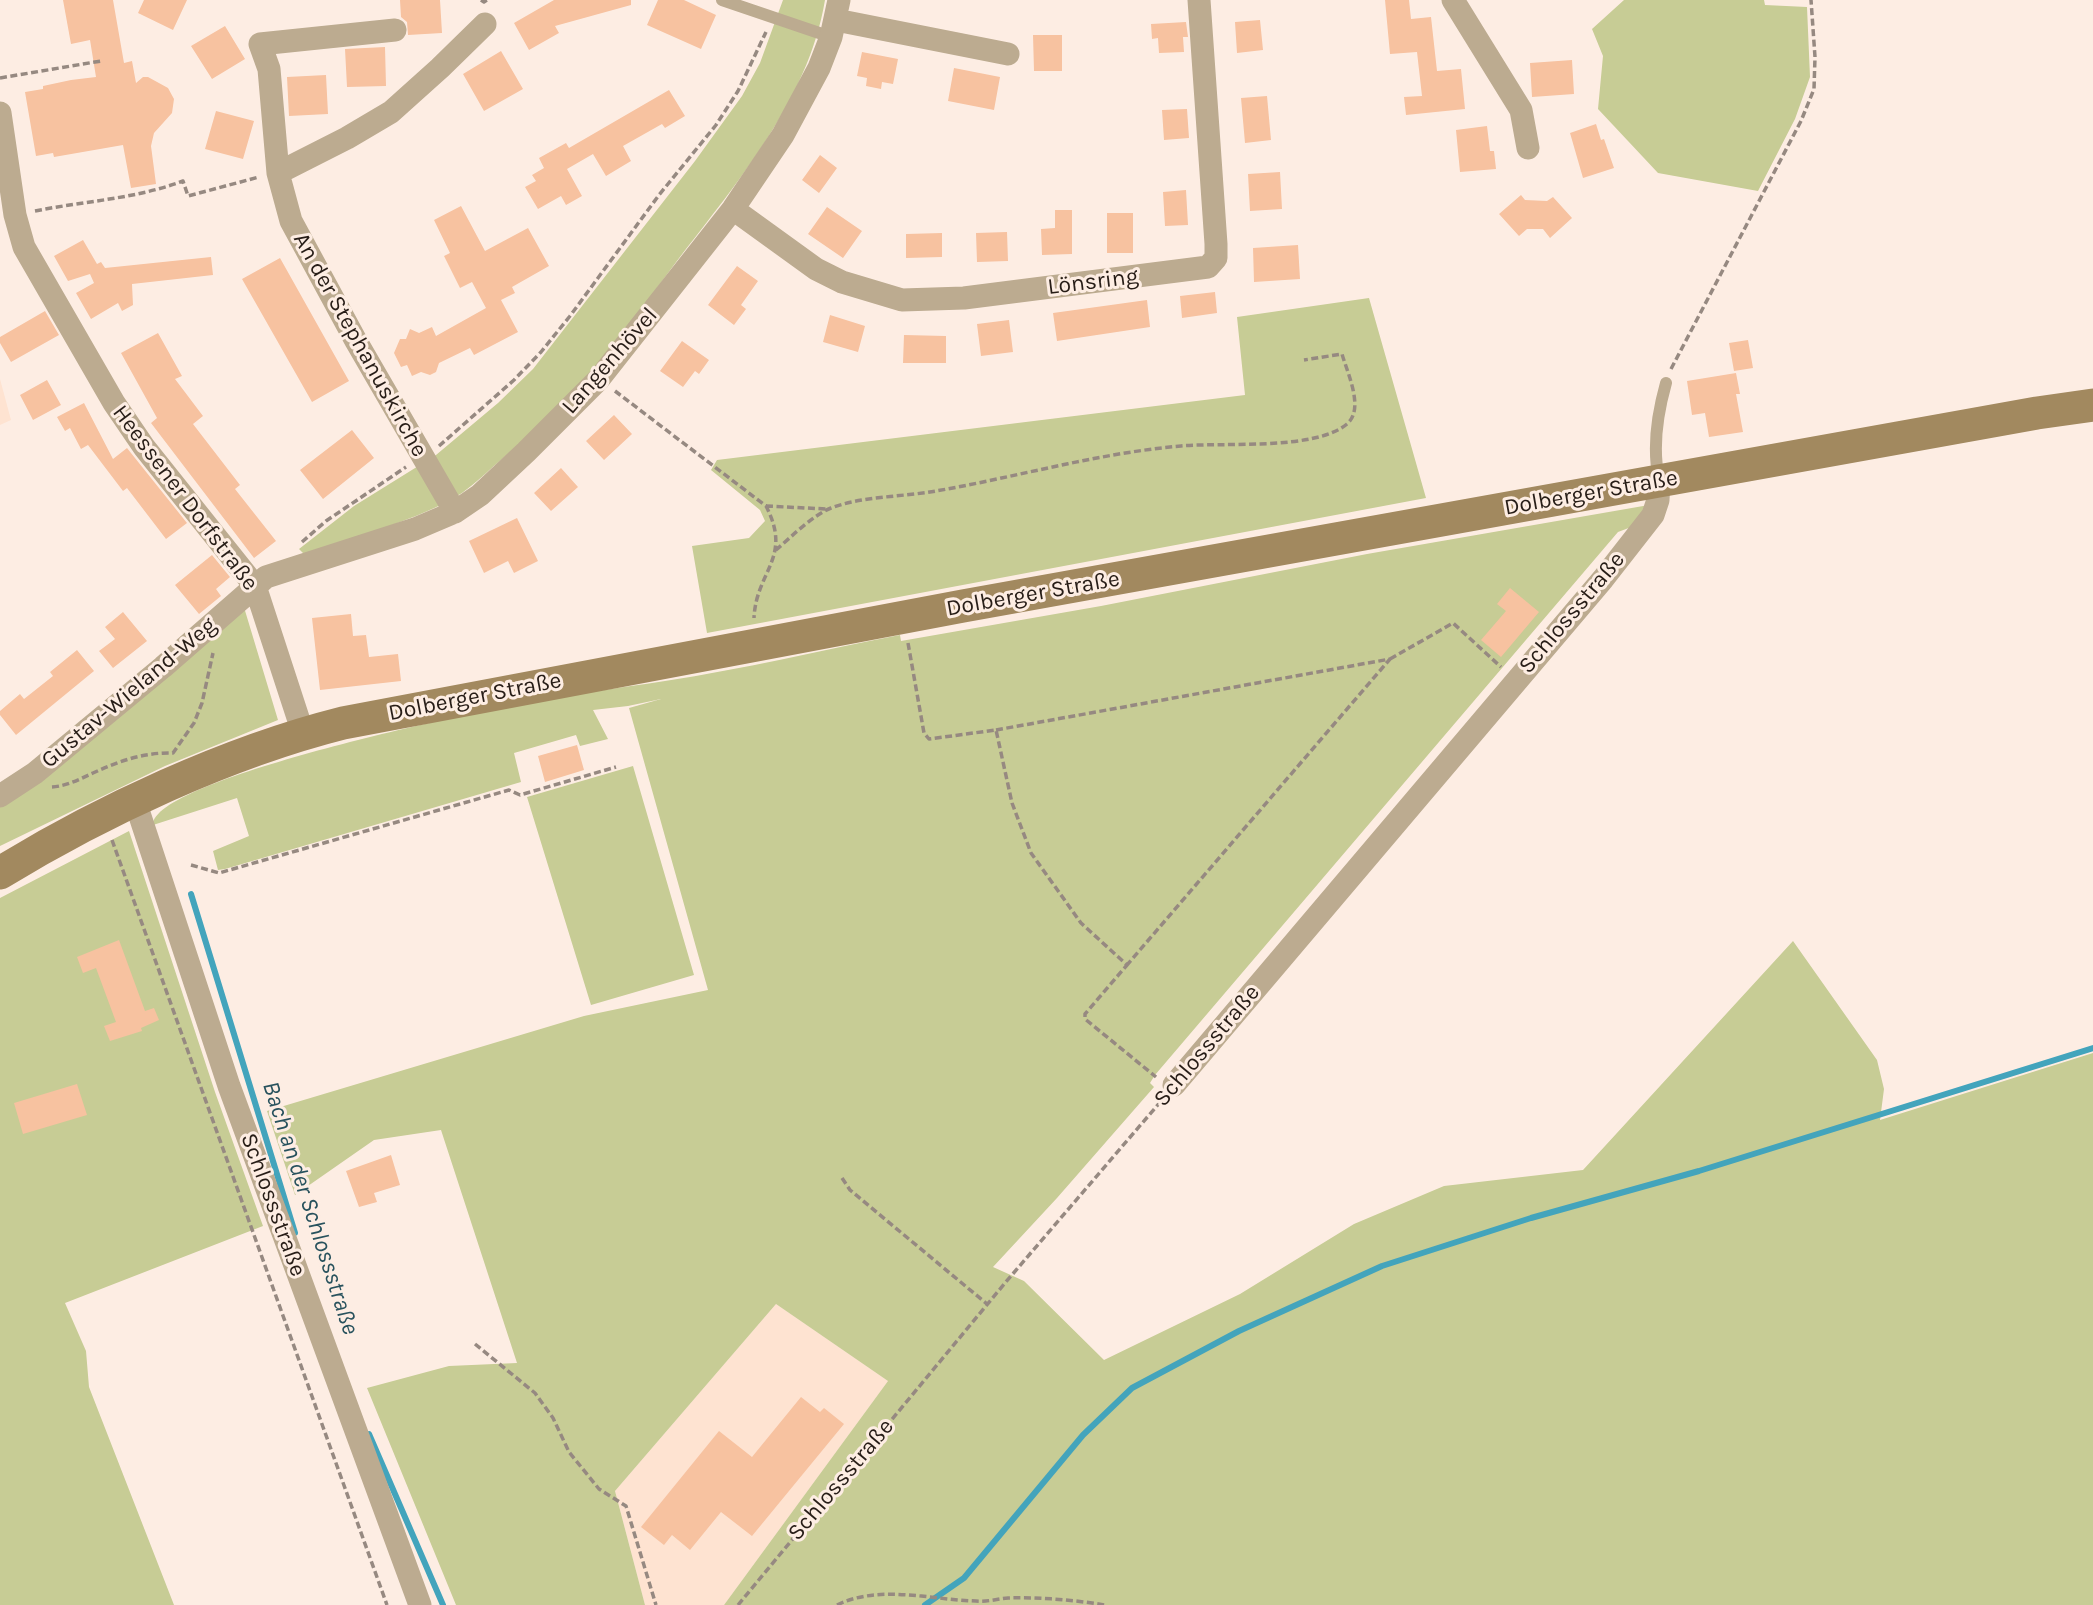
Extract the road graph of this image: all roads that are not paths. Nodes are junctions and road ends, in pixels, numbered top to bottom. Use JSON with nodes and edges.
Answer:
{"nodes":[{"id":1,"x":722,"y":0,"type":"edge"},
{"id":2,"x":1199,"y":0,"type":"edge"},
{"id":3,"x":1453,"y":0,"type":"edge"},
{"id":4,"x":835,"y":19,"type":"edge"},
{"id":5,"x":485,"y":24,"type":"dead end"},
{"id":6,"x":395,"y":30,"type":"dead end"},
{"id":7,"x":1008,"y":54,"type":"dead end"},
{"id":8,"x":0,"y":113,"type":"edge"},
{"id":9,"x":1528,"y":148,"type":"dead end"},
{"id":10,"x":278,"y":173,"type":"junction"},
{"id":11,"x":733,"y":209,"type":"junction"},
{"id":12,"x":1666,"y":383,"type":"road end"},
{"id":13,"x":2093,"y":405,"type":"edge"},
{"id":14,"x":1659,"y":481,"type":"junction"},
{"id":15,"x":455,"y":512,"type":"junction"},
{"id":16,"x":255,"y":586,"type":"junction"},
{"id":17,"x":303,"y":733,"type":"junction"},
{"id":18,"x":0,"y":796,"type":"edge"},
{"id":19,"x":135,"y":801,"type":"junction"},
{"id":20,"x":0,"y":873,"type":"edge"},
{"id":21,"x":1171,"y":1089,"type":"road end"},
{"id":22,"x":420,"y":1605,"type":"edge"}],
"edges":[{"from":1,"to":4,"type":"lane"},
{"from":2,"to":11,"type":"street","name":"Lönsring"},
{"from":3,"to":9,"type":"street"},
{"from":4,"to":7,"type":"street"},
{"from":4,"to":11,"type":"street","name":"Langenhövel"},
{"from":5,"to":10,"type":"street"},
{"from":6,"to":10,"type":"street","name":"An der Stephanuskirche"},
{"from":8,"to":16,"type":"street","name":"Heessener Dorfstraße"},
{"from":10,"to":15,"type":"street","name":"An der Stephanuskirche"},
{"from":11,"to":15,"type":"street","name":"Langenhövel"},
{"from":12,"to":14,"type":"lane"},
{"from":13,"to":14,"type":"main road","name":"Dolberger Straße"},
{"from":14,"to":17,"type":"main road","name":"Dolberger Straße"},
{"from":14,"to":21,"type":"street","name":"Schlossstraße"},
{"from":15,"to":16,"type":"street","name":"Langenhövel"},
{"from":16,"to":17,"type":"street","name":"Heessener Dorfstraße"},
{"from":16,"to":18,"type":"street","name":"Gustav-Wieland-Weg"},
{"from":17,"to":19,"type":"main road","name":"Dolberger Straße"},
{"from":19,"to":20,"type":"main road","name":"Dolberger Straße"},
{"from":19,"to":22,"type":"street","name":"Schlossstraße"}]}
